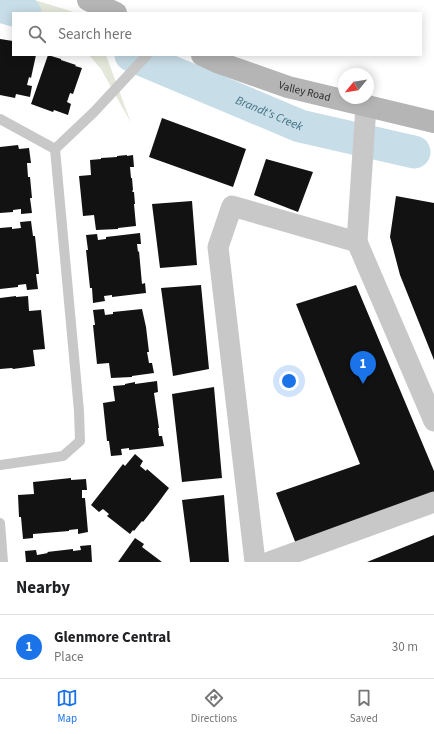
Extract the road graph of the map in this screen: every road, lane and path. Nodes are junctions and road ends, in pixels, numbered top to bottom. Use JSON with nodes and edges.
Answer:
{"nodes":[{"id":1,"x":88,"y":0,"type":"edge"},
{"id":2,"x":114,"y":12,"type":"edge"},
{"id":3,"x":146,"y":56,"type":"edge"},
{"id":4,"x":204,"y":56,"type":"edge"},
{"id":5,"x":366,"y":106,"type":"junction"},
{"id":6,"x":0,"y":119,"type":"edge"},
{"id":7,"x":434,"y":122,"type":"edge"},
{"id":8,"x":54,"y":149,"type":"junction"},
{"id":9,"x":357,"y":242,"type":"junction"},
{"id":10,"x":434,"y":422,"type":"edge"},
{"id":11,"x":0,"y":465,"type":"edge"},
{"id":12,"x":434,"y":502,"type":"edge"},
{"id":13,"x":0,"y":523,"type":"edge"},
{"id":14,"x":4,"y":562,"type":"edge"},
{"id":15,"x":255,"y":562,"type":"edge"},
{"id":16,"x":269,"y":562,"type":"edge"}],
"edges":[{"from":1,"to":2,"type":"street"},
{"from":3,"to":8,"type":"lane"},
{"from":4,"to":5,"type":"street","name":"Valley Road"},
{"from":5,"to":7,"type":"street","name":"Valley Road"},
{"from":5,"to":9,"type":"street"},
{"from":6,"to":8,"type":"lane"},
{"from":8,"to":11,"type":"lane"},
{"from":9,"to":10,"type":"street"},
{"from":9,"to":15,"type":"street"},
{"from":12,"to":16,"type":"street"},
{"from":13,"to":14,"type":"lane"}]}
